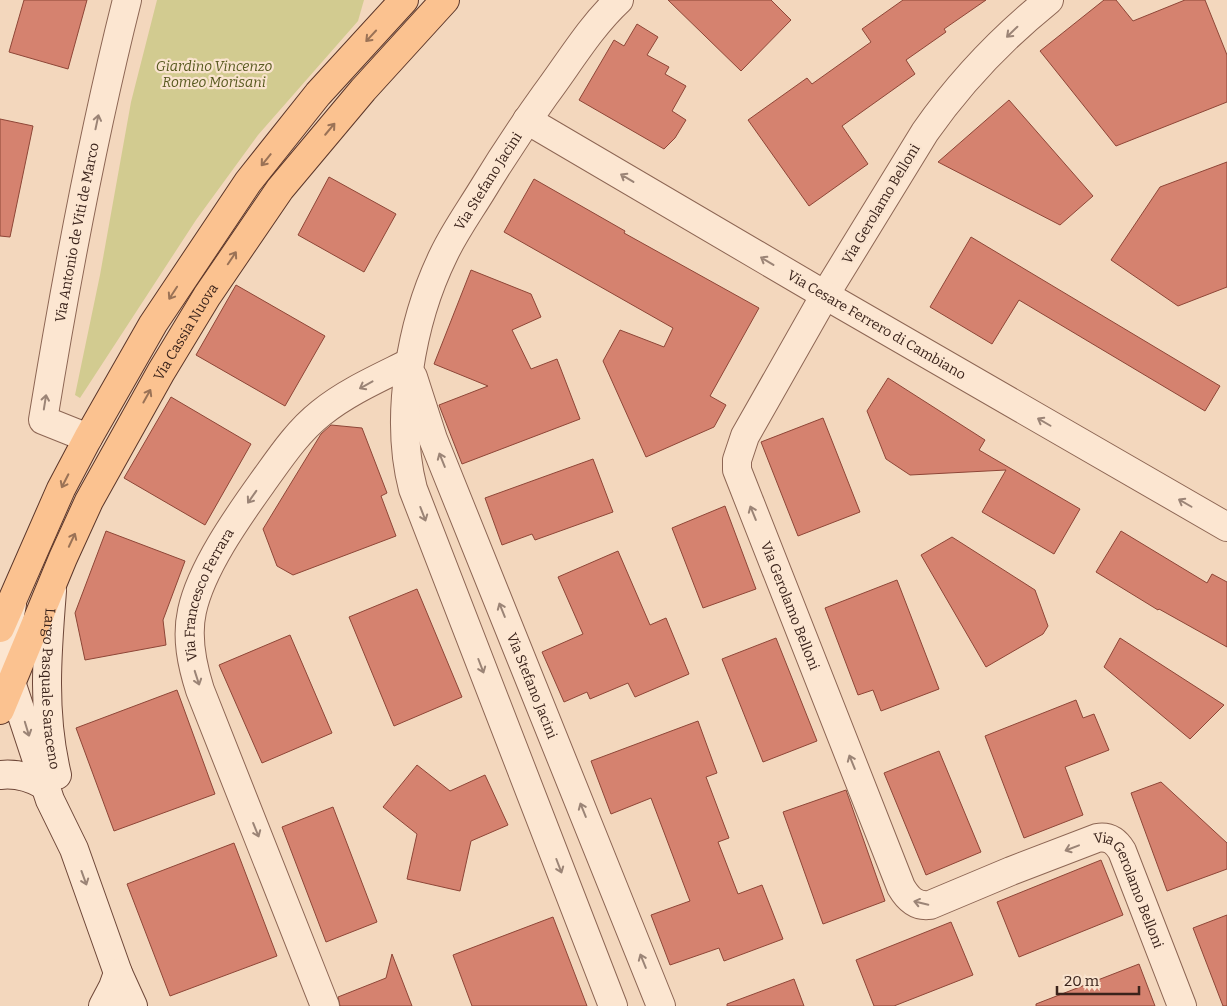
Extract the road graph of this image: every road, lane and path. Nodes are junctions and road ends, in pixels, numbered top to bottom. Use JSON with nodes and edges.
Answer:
{"nodes":[{"id":1,"x":127,"y":0,"type":"edge"},
{"id":2,"x":404,"y":0,"type":"edge"},
{"id":3,"x":446,"y":0,"type":"edge"},
{"id":4,"x":1049,"y":0,"type":"edge"},
{"id":5,"x":606,"y":6,"type":"edge"},
{"id":6,"x":527,"y":120,"type":"junction"},
{"id":7,"x":826,"y":295,"type":"junction"},
{"id":8,"x":410,"y":363,"type":"junction"},
{"id":9,"x":88,"y":438,"type":"junction"},
{"id":10,"x":1227,"y":527,"type":"edge"},
{"id":11,"x":52,"y":585,"type":"junction"},
{"id":12,"x":14,"y":596,"type":"junction"},
{"id":13,"x":0,"y":628,"type":"edge"},
{"id":14,"x":12,"y":682,"type":"junction"},
{"id":15,"x":0,"y":710,"type":"edge"},
{"id":16,"x":567,"y":771,"type":"junction"},
{"id":17,"x":0,"y":774,"type":"edge"},
{"id":18,"x":44,"y":786,"type":"junction"},
{"id":19,"x":528,"y":787,"type":"junction"},
{"id":20,"x":74,"y":849,"type":"junction"},
{"id":21,"x":118,"y":973,"type":"junction"},
{"id":22,"x":102,"y":1006,"type":"edge"},
{"id":23,"x":132,"y":1006,"type":"edge"},
{"id":24,"x":325,"y":1006,"type":"edge"},
{"id":25,"x":613,"y":1006,"type":"edge"},
{"id":26,"x":661,"y":1006,"type":"edge"},
{"id":27,"x":1182,"y":1006,"type":"edge"}],
"edges":[{"from":9,"to":1,"type":"street","name":"Via Antonio de Viti de Marco","one_way":true},
{"from":2,"to":9,"type":"main road","one_way":true},
{"from":11,"to":3,"type":"main road","name":"Via Cassia Nuova","one_way":true},
{"from":4,"to":7,"type":"street","name":"Via Gerolamo Belloni","one_way":true},
{"from":5,"to":6,"type":"street","name":"Via Stefano Jacini"},
{"from":7,"to":6,"type":"street","name":"Via Cesare Ferrero di Cambiano","one_way":true},
{"from":6,"to":8,"type":"street","name":"Via Stefano Jacini"},
{"from":10,"to":7,"type":"street","name":"Via Cesare Ferrero di Cambiano","one_way":true},
{"from":27,"to":7,"type":"street","name":"Via Gerolamo Belloni","one_way":true},
{"from":16,"to":8,"type":"street","name":"Via Stefano Jacini","one_way":true},
{"from":8,"to":19,"type":"street","name":"Via Stefano Jacini","one_way":true},
{"from":8,"to":24,"type":"street","name":"Via Francesco Ferrara","one_way":true},
{"from":9,"to":12,"type":"main road","one_way":true},
{"from":11,"to":14,"type":"main road","name":"Via Cassia Nuova"},
{"from":11,"to":20,"type":"street","name":"Largo Pasquale Saraceno"},
{"from":12,"to":13,"type":"main road"},
{"from":12,"to":14,"type":"street","name":"Largo Pasquale Saraceno"},
{"from":14,"to":15,"type":"main road","name":"Via Cassia Nuova"},
{"from":14,"to":18,"type":"street","name":"Largo Pasquale Saraceno","one_way":true},
{"from":16,"to":19,"type":"street"},
{"from":26,"to":16,"type":"street","name":"Via Stefano Jacini","one_way":true},
{"from":17,"to":18,"type":"street","name":"Largo Pasquale Saraceno"},
{"from":18,"to":20,"type":"street","name":"Largo Pasquale Saraceno"},
{"from":19,"to":25,"type":"street","name":"Via Stefano Jacini","one_way":true},
{"from":20,"to":21,"type":"street","name":"Largo Pasquale Saraceno","one_way":true},
{"from":21,"to":22,"type":"street"},
{"from":21,"to":23,"type":"street","name":"Largo Pasquale Saraceno"}]}
